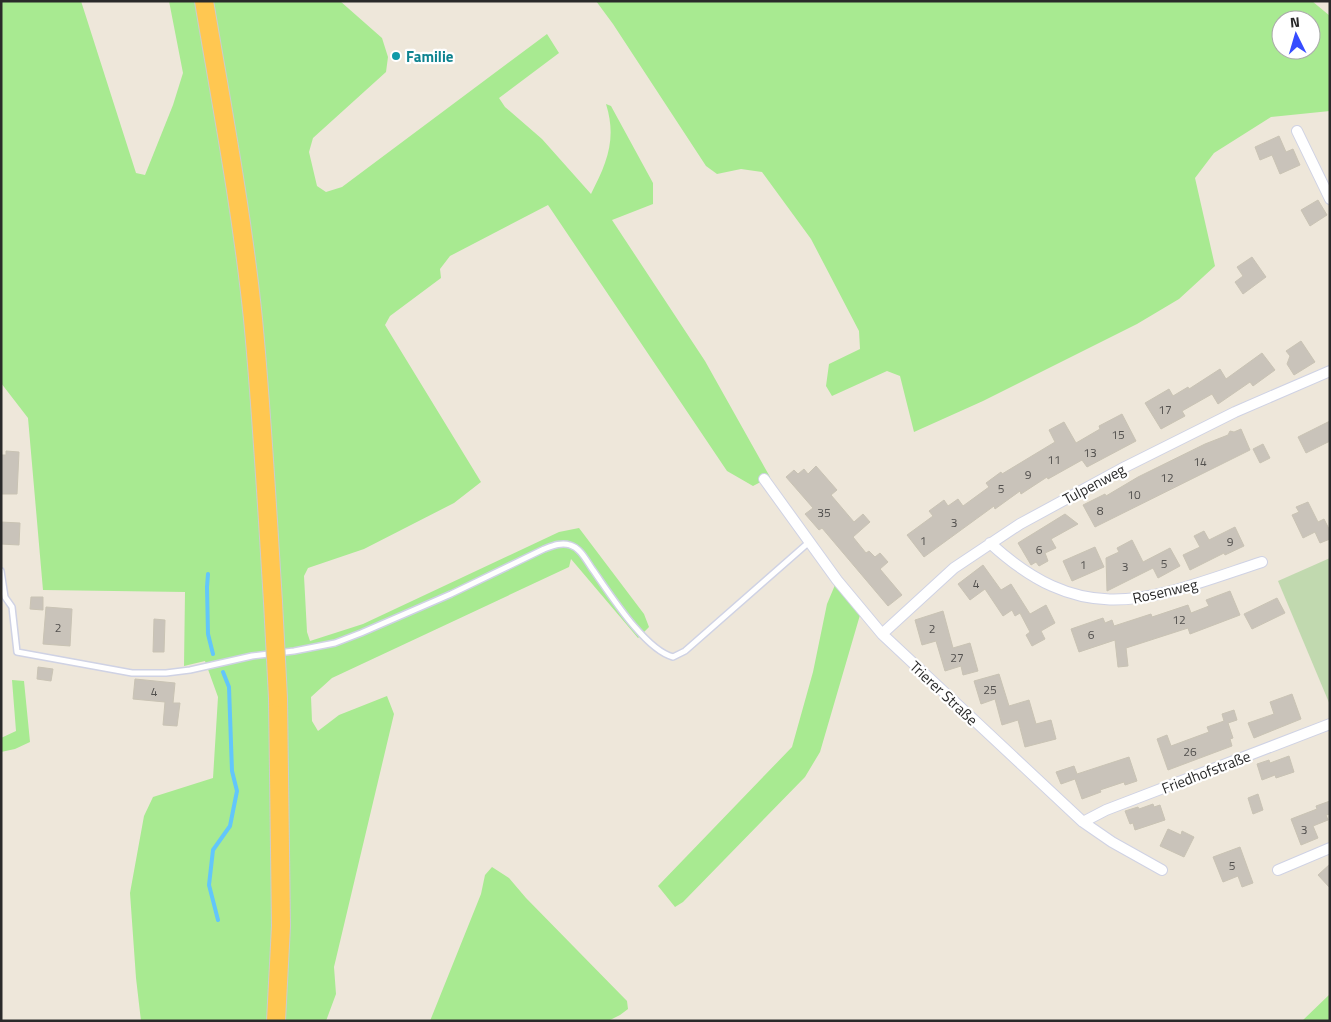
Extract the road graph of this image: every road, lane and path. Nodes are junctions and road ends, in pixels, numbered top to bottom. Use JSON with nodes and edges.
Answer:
{"nodes":[{"id":1,"x":204,"y":1,"type":"edge"},
{"id":2,"x":1297,"y":131,"type":"dead end"},
{"id":3,"x":1330,"y":198,"type":"edge"},
{"id":4,"x":1330,"y":370,"type":"edge"},
{"id":5,"x":764,"y":479,"type":"dead end"},
{"id":6,"x":808,"y":543,"type":"junction"},
{"id":7,"x":990,"y":543,"type":"junction"},
{"id":8,"x":1262,"y":562,"type":"dead end"},
{"id":9,"x":1,"y":571,"type":"edge"},
{"id":10,"x":3,"y":597,"type":"edge"},
{"id":11,"x":882,"y":634,"type":"junction"},
{"id":12,"x":1330,"y":724,"type":"edge"},
{"id":13,"x":1083,"y":822,"type":"junction"},
{"id":14,"x":1330,"y":848,"type":"edge"},
{"id":15,"x":1162,"y":870,"type":"dead end"},
{"id":16,"x":1278,"y":870,"type":"dead end"},
{"id":17,"x":276,"y":1021,"type":"edge"}],
"edges":[{"from":1,"to":17,"type":"highway","bridge":true},
{"from":2,"to":3,"type":"street"},
{"from":4,"to":7,"type":"street","name":"Tulpenweg"},
{"from":5,"to":6,"type":"street","name":"Trierer Straße"},
{"from":6,"to":10,"type":"lane"},
{"from":6,"to":11,"type":"street","name":"Trierer Straße"},
{"from":7,"to":8,"type":"street","name":"Rosenweg"},
{"from":7,"to":11,"type":"street","name":"Tulpenweg"},
{"from":9,"to":10,"type":"lane"},
{"from":11,"to":13,"type":"street","name":"Trierer Straße"},
{"from":12,"to":13,"type":"street","name":"Friedhofstraße"},
{"from":13,"to":15,"type":"street","name":"Trierer Straße"},
{"from":14,"to":16,"type":"street"}]}
